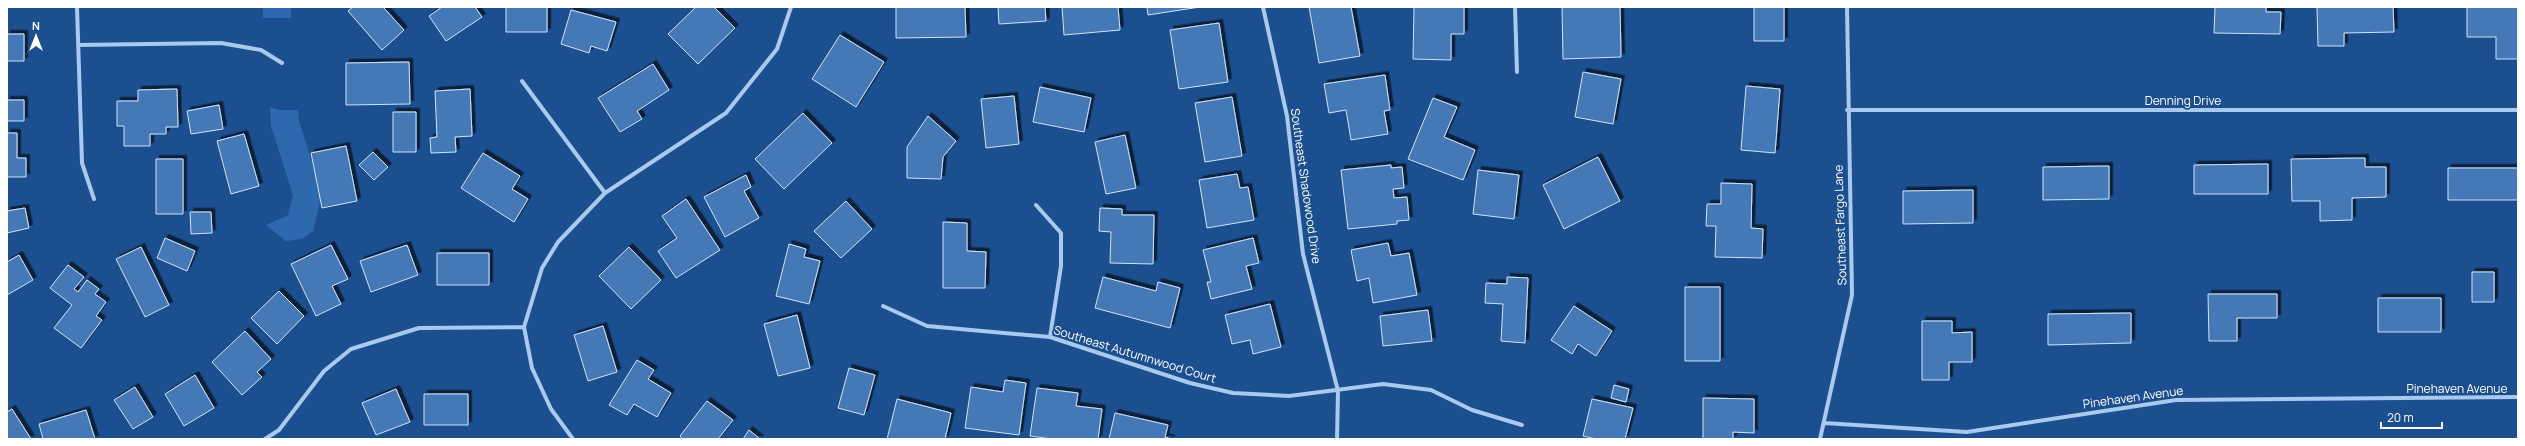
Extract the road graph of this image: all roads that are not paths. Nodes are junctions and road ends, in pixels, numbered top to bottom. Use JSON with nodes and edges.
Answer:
{"nodes":[{"id":1,"x":77,"y":7,"type":"edge"},
{"id":2,"x":791,"y":7,"type":"edge"},
{"id":3,"x":1263,"y":7,"type":"edge"},
{"id":4,"x":1516,"y":7,"type":"edge"},
{"id":5,"x":1847,"y":7,"type":"edge"},
{"id":6,"x":78,"y":45,"type":"junction"},
{"id":7,"x":282,"y":63,"type":"dead end"},
{"id":8,"x":1517,"y":72,"type":"dead end"},
{"id":9,"x":522,"y":81,"type":"dead end"},
{"id":10,"x":1847,"y":110,"type":"junction"},
{"id":11,"x":2518,"y":110,"type":"edge"},
{"id":12,"x":605,"y":193,"type":"junction"},
{"id":13,"x":94,"y":199,"type":"dead end"},
{"id":14,"x":1036,"y":204,"type":"dead end"},
{"id":15,"x":883,"y":306,"type":"dead end"},
{"id":16,"x":524,"y":327,"type":"junction"},
{"id":17,"x":1050,"y":337,"type":"junction"},
{"id":18,"x":1338,"y":391,"type":"junction"},
{"id":19,"x":2518,"y":397,"type":"edge"},
{"id":20,"x":1824,"y":423,"type":"junction"},
{"id":21,"x":1522,"y":425,"type":"dead end"},
{"id":22,"x":264,"y":439,"type":"edge"},
{"id":23,"x":573,"y":439,"type":"edge"},
{"id":24,"x":1337,"y":439,"type":"edge"},
{"id":25,"x":1820,"y":439,"type":"edge"}],
"edges":[{"from":1,"to":6,"type":"street"},
{"from":2,"to":12,"type":"street"},
{"from":3,"to":18,"type":"street","name":"Southeast Shadowood Drive"},
{"from":4,"to":8,"type":"street"},
{"from":5,"to":10,"type":"street","name":"Southeast Fargo Lane"},
{"from":6,"to":7,"type":"street"},
{"from":6,"to":13,"type":"street"},
{"from":9,"to":12,"type":"street"},
{"from":10,"to":11,"type":"street","name":"Denning Drive"},
{"from":10,"to":20,"type":"street","name":"Southeast Fargo Lane"},
{"from":12,"to":16,"type":"street"},
{"from":14,"to":17,"type":"street"},
{"from":15,"to":17,"type":"street","name":"Southeast Autumnwood Court"},
{"from":16,"to":22,"type":"street"},
{"from":16,"to":23,"type":"street"},
{"from":17,"to":18,"type":"street","name":"Southeast Autumnwood Court"},
{"from":18,"to":21,"type":"street","name":"Southeast Autumnwood Court"},
{"from":18,"to":24,"type":"street","name":"Southeast Shadowood Drive"},
{"from":19,"to":20,"type":"street","name":"Pinehaven Avenue"},
{"from":20,"to":25,"type":"street","name":"Southeast Fargo Lane"}]}
